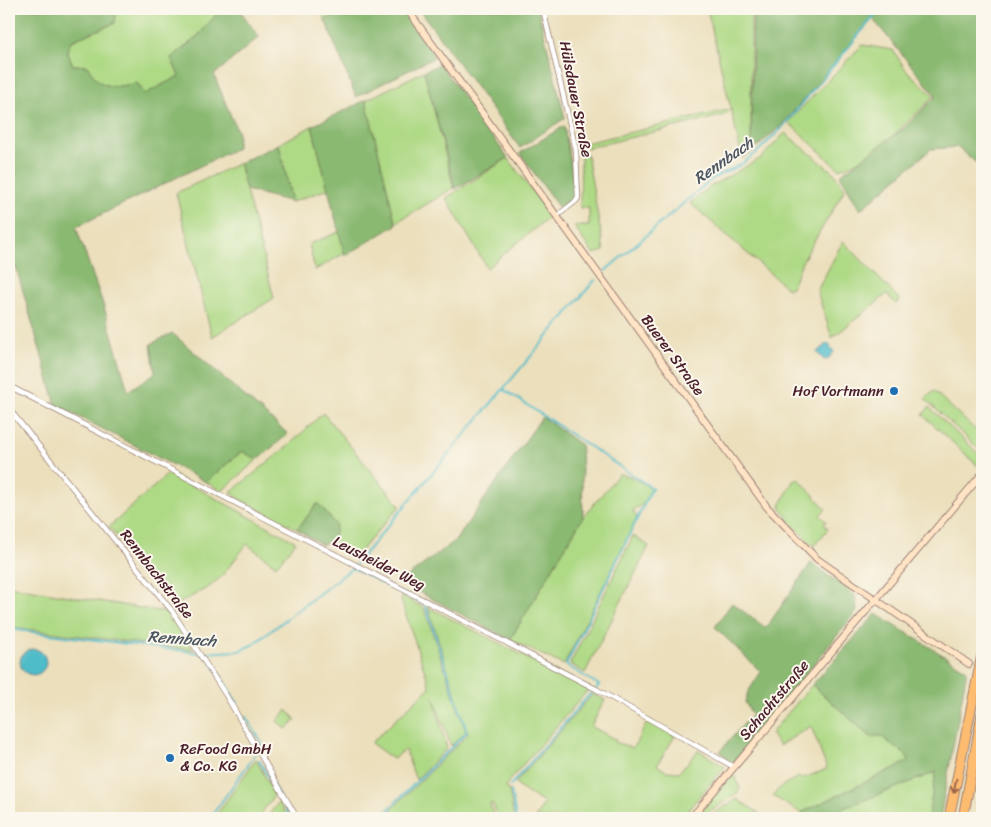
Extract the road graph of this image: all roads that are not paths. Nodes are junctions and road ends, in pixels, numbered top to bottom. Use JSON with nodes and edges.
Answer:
{"nodes":[{"id":1,"x":407,"y":9,"type":"edge"},
{"id":2,"x":543,"y":9,"type":"edge"},
{"id":3,"x":558,"y":216,"type":"junction"},
{"id":4,"x":9,"y":386,"type":"edge"},
{"id":5,"x":9,"y":409,"type":"edge"},
{"id":6,"x":982,"y":474,"type":"edge"},
{"id":7,"x":876,"y":599,"type":"junction"},
{"id":8,"x":982,"y":655,"type":"edge"},
{"id":9,"x":969,"y":664,"type":"dead end"},
{"id":10,"x":982,"y":714,"type":"edge"},
{"id":11,"x":734,"y":767,"type":"junction"},
{"id":12,"x":297,"y":818,"type":"edge"},
{"id":13,"x":691,"y":818,"type":"edge"},
{"id":14,"x":949,"y":818,"type":"edge"},
{"id":15,"x":964,"y":818,"type":"edge"}],
"edges":[{"from":1,"to":3,"type":"main road","name":"Buerer Straße"},
{"from":2,"to":3,"type":"street","name":"Hülsdauer Straße"},
{"from":3,"to":7,"type":"main road","name":"Buerer Straße"},
{"from":4,"to":11,"type":"street","name":"Leusheider Weg"},
{"from":5,"to":12,"type":"street","name":"Rennbachstraße"},
{"from":6,"to":7,"type":"main road","name":"Schachtstraße"},
{"from":7,"to":9,"type":"main road","name":"Buerer Straße"},
{"from":7,"to":11,"type":"main road","name":"Schachtstraße"},
{"from":8,"to":14,"type":"highway","one_way":true},
{"from":10,"to":15,"type":"highway"},
{"from":11,"to":13,"type":"main road","name":"Schachtstraße"}]}
